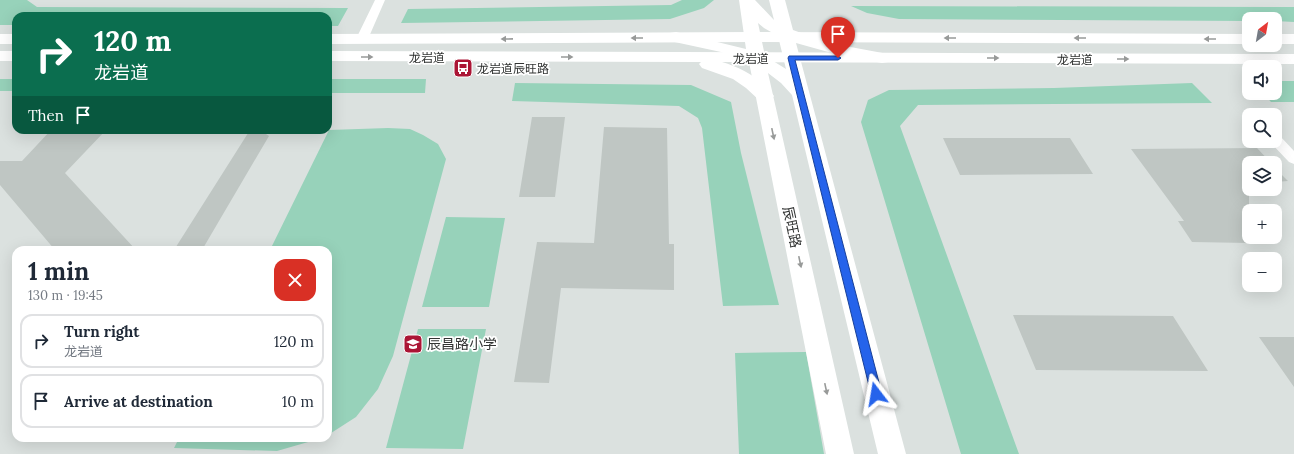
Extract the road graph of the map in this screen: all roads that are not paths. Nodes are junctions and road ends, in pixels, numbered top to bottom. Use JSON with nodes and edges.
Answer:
{"nodes":[{"id":1,"x":380,"y":0,"type":"edge"},
{"id":2,"x":747,"y":0,"type":"edge"},
{"id":3,"x":777,"y":0,"type":"edge"},
{"id":4,"x":790,"y":36,"type":"junction"},
{"id":5,"x":676,"y":37,"type":"junction"},
{"id":6,"x":752,"y":37,"type":"junction"},
{"id":7,"x":362,"y":38,"type":"junction"},
{"id":8,"x":0,"y":39,"type":"edge"},
{"id":9,"x":12,"y":39,"type":"edge"},
{"id":10,"x":332,"y":39,"type":"edge"},
{"id":11,"x":1242,"y":39,"type":"edge"},
{"id":12,"x":1282,"y":39,"type":"edge"},
{"id":13,"x":1294,"y":39,"type":"edge"},
{"id":14,"x":0,"y":56,"type":"edge"},
{"id":15,"x":12,"y":56,"type":"edge"},
{"id":16,"x":332,"y":56,"type":"edge"},
{"id":17,"x":682,"y":57,"type":"junction"},
{"id":18,"x":755,"y":58,"type":"junction"},
{"id":19,"x":791,"y":58,"type":"junction"},
{"id":20,"x":884,"y":58,"type":"junction"},
{"id":21,"x":1294,"y":59,"type":"edge"},
{"id":22,"x":800,"y":93,"type":"junction"},
{"id":23,"x":765,"y":96,"type":"junction"},
{"id":24,"x":1282,"y":146,"type":"edge"},
{"id":25,"x":1294,"y":159,"type":"edge"},
{"id":26,"x":840,"y":454,"type":"edge"},
{"id":27,"x":892,"y":454,"type":"edge"}],
"edges":[{"from":1,"to":7,"type":"lane"},
{"from":2,"to":4,"type":"main road"},
{"from":2,"to":6,"type":"main road","name":"辰旺路"},
{"from":3,"to":4,"type":"main road"},
{"from":4,"to":6,"type":"main road","name":"龙岩道"},
{"from":11,"to":4,"type":"main road","name":"龙岩道","one_way":true},
{"from":4,"to":19,"type":"main road"},
{"from":4,"to":20,"type":"main road"},
{"from":5,"to":6,"type":"main road","name":"龙岩道"},
{"from":5,"to":7,"type":"main road","name":"龙岩道","one_way":true},
{"from":5,"to":18,"type":"main road"},
{"from":6,"to":18,"type":"main road","name":"辰旺路"},
{"from":7,"to":10,"type":"main road","name":"龙岩道"},
{"from":8,"to":9,"type":"main road"},
{"from":12,"to":13,"type":"main road"},
{"from":14,"to":15,"type":"main road"},
{"from":16,"to":17,"type":"main road","name":"龙岩道","one_way":true},
{"from":17,"to":18,"type":"main road","name":"龙岩道"},
{"from":17,"to":23,"type":"main road"},
{"from":18,"to":19,"type":"main road","name":"龙岩道"},
{"from":18,"to":22,"type":"main road"},
{"from":18,"to":23,"type":"main road","name":"辰旺路"},
{"from":19,"to":20,"type":"main road","name":"龙岩道"},
{"from":19,"to":22,"type":"main road"},
{"from":20,"to":21,"type":"main road","name":"龙岩道","one_way":true},
{"from":22,"to":27,"type":"main road"},
{"from":23,"to":26,"type":"main road","name":"辰旺路","one_way":true},
{"from":24,"to":25,"type":"lane"}]}
